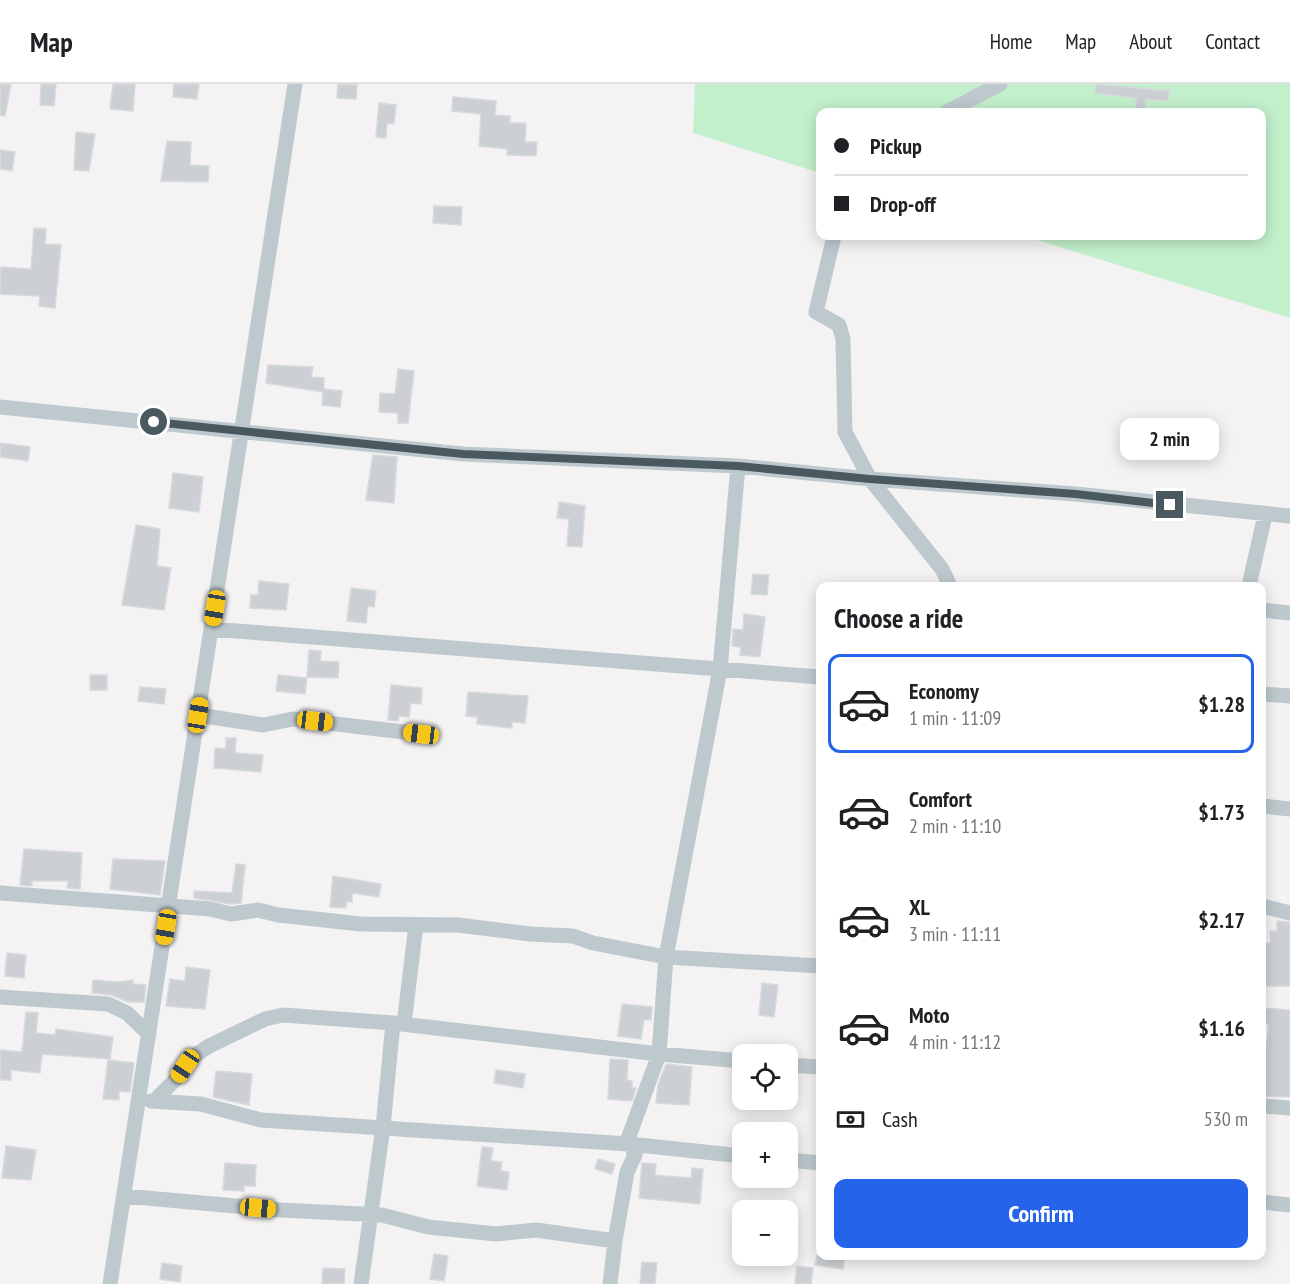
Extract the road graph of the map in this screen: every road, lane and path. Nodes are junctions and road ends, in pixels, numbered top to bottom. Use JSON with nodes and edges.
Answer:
{"nodes":[{"id":1,"x":295,"y":84,"type":"edge"},
{"id":2,"x":1000,"y":84,"type":"edge"},
{"id":3,"x":954,"y":108,"type":"edge"},
{"id":4,"x":833,"y":240,"type":"edge"},
{"id":5,"x":0,"y":407,"type":"edge"},
{"id":6,"x":242,"y":430,"type":"junction"},
{"id":7,"x":738,"y":466,"type":"junction"},
{"id":8,"x":870,"y":479,"type":"junction"},
{"id":9,"x":1265,"y":515,"type":"junction"},
{"id":10,"x":1290,"y":516,"type":"edge"},
{"id":11,"x":948,"y":582,"type":"edge"},
{"id":12,"x":1250,"y":582,"type":"edge"},
{"id":13,"x":1266,"y":610,"type":"edge"},
{"id":14,"x":1290,"y":613,"type":"edge"},
{"id":15,"x":212,"y":629,"type":"junction"},
{"id":16,"x":720,"y":669,"type":"junction"},
{"id":17,"x":816,"y":677,"type":"edge"},
{"id":18,"x":1266,"y":694,"type":"edge"},
{"id":19,"x":1290,"y":696,"type":"edge"},
{"id":20,"x":198,"y":715,"type":"junction"},
{"id":21,"x":421,"y":734,"type":"dead end"},
{"id":22,"x":1266,"y":806,"type":"edge"},
{"id":23,"x":1290,"y":809,"type":"edge"},
{"id":24,"x":0,"y":893,"type":"edge"},
{"id":25,"x":169,"y":905,"type":"junction"},
{"id":26,"x":1266,"y":907,"type":"edge"},
{"id":27,"x":1290,"y":913,"type":"edge"},
{"id":28,"x":416,"y":925,"type":"junction"},
{"id":29,"x":666,"y":957,"type":"junction"},
{"id":30,"x":816,"y":966,"type":"edge"},
{"id":31,"x":0,"y":997,"type":"edge"},
{"id":32,"x":398,"y":1024,"type":"junction"},
{"id":33,"x":149,"y":1034,"type":"junction"},
{"id":34,"x":659,"y":1054,"type":"junction"},
{"id":35,"x":732,"y":1060,"type":"edge"},
{"id":36,"x":798,"y":1066,"type":"edge"},
{"id":37,"x":816,"y":1067,"type":"edge"},
{"id":38,"x":139,"y":1101,"type":"junction"},
{"id":39,"x":154,"y":1101,"type":"junction"},
{"id":40,"x":1266,"y":1106,"type":"edge"},
{"id":41,"x":1290,"y":1108,"type":"edge"},
{"id":42,"x":383,"y":1127,"type":"junction"},
{"id":43,"x":629,"y":1144,"type":"junction"},
{"id":44,"x":732,"y":1155,"type":"edge"},
{"id":45,"x":798,"y":1161,"type":"edge"},
{"id":46,"x":816,"y":1163,"type":"edge"},
{"id":47,"x":124,"y":1196,"type":"junction"},
{"id":48,"x":1266,"y":1202,"type":"edge"},
{"id":49,"x":1290,"y":1205,"type":"edge"},
{"id":50,"x":370,"y":1216,"type":"junction"},
{"id":51,"x":615,"y":1240,"type":"junction"},
{"id":52,"x":110,"y":1284,"type":"edge"},
{"id":53,"x":361,"y":1284,"type":"edge"},
{"id":54,"x":610,"y":1284,"type":"edge"}],
"edges":[{"from":1,"to":6,"type":"street"},
{"from":2,"to":3,"type":"street"},
{"from":4,"to":8,"type":"street"},
{"from":5,"to":6,"type":"street"},
{"from":6,"to":7,"type":"street"},
{"from":6,"to":15,"type":"street"},
{"from":7,"to":8,"type":"street"},
{"from":7,"to":16,"type":"street"},
{"from":8,"to":9,"type":"street"},
{"from":8,"to":11,"type":"street"},
{"from":9,"to":10,"type":"street"},
{"from":9,"to":12,"type":"street"},
{"from":13,"to":14,"type":"street"},
{"from":15,"to":16,"type":"street"},
{"from":15,"to":20,"type":"street"},
{"from":16,"to":17,"type":"street"},
{"from":16,"to":29,"type":"street"},
{"from":18,"to":19,"type":"street"},
{"from":20,"to":21,"type":"street"},
{"from":20,"to":25,"type":"street"},
{"from":22,"to":23,"type":"street"},
{"from":24,"to":25,"type":"street"},
{"from":25,"to":28,"type":"street"},
{"from":25,"to":33,"type":"street"},
{"from":26,"to":27,"type":"street"},
{"from":28,"to":29,"type":"street"},
{"from":28,"to":32,"type":"street"},
{"from":29,"to":30,"type":"street"},
{"from":29,"to":34,"type":"street"},
{"from":31,"to":33,"type":"street"},
{"from":32,"to":34,"type":"street"},
{"from":32,"to":39,"type":"street"},
{"from":32,"to":42,"type":"street"},
{"from":33,"to":38,"type":"street"},
{"from":34,"to":35,"type":"street"},
{"from":34,"to":43,"type":"street"},
{"from":36,"to":37,"type":"street"},
{"from":38,"to":39,"type":"street"},
{"from":38,"to":47,"type":"street"},
{"from":39,"to":42,"type":"street"},
{"from":40,"to":41,"type":"street"},
{"from":42,"to":43,"type":"street"},
{"from":42,"to":50,"type":"street"},
{"from":43,"to":44,"type":"street"},
{"from":43,"to":51,"type":"street"},
{"from":45,"to":46,"type":"street"},
{"from":47,"to":50,"type":"street"},
{"from":47,"to":52,"type":"street"},
{"from":48,"to":49,"type":"street"},
{"from":50,"to":51,"type":"street"},
{"from":50,"to":53,"type":"street"},
{"from":51,"to":54,"type":"street"}]}
